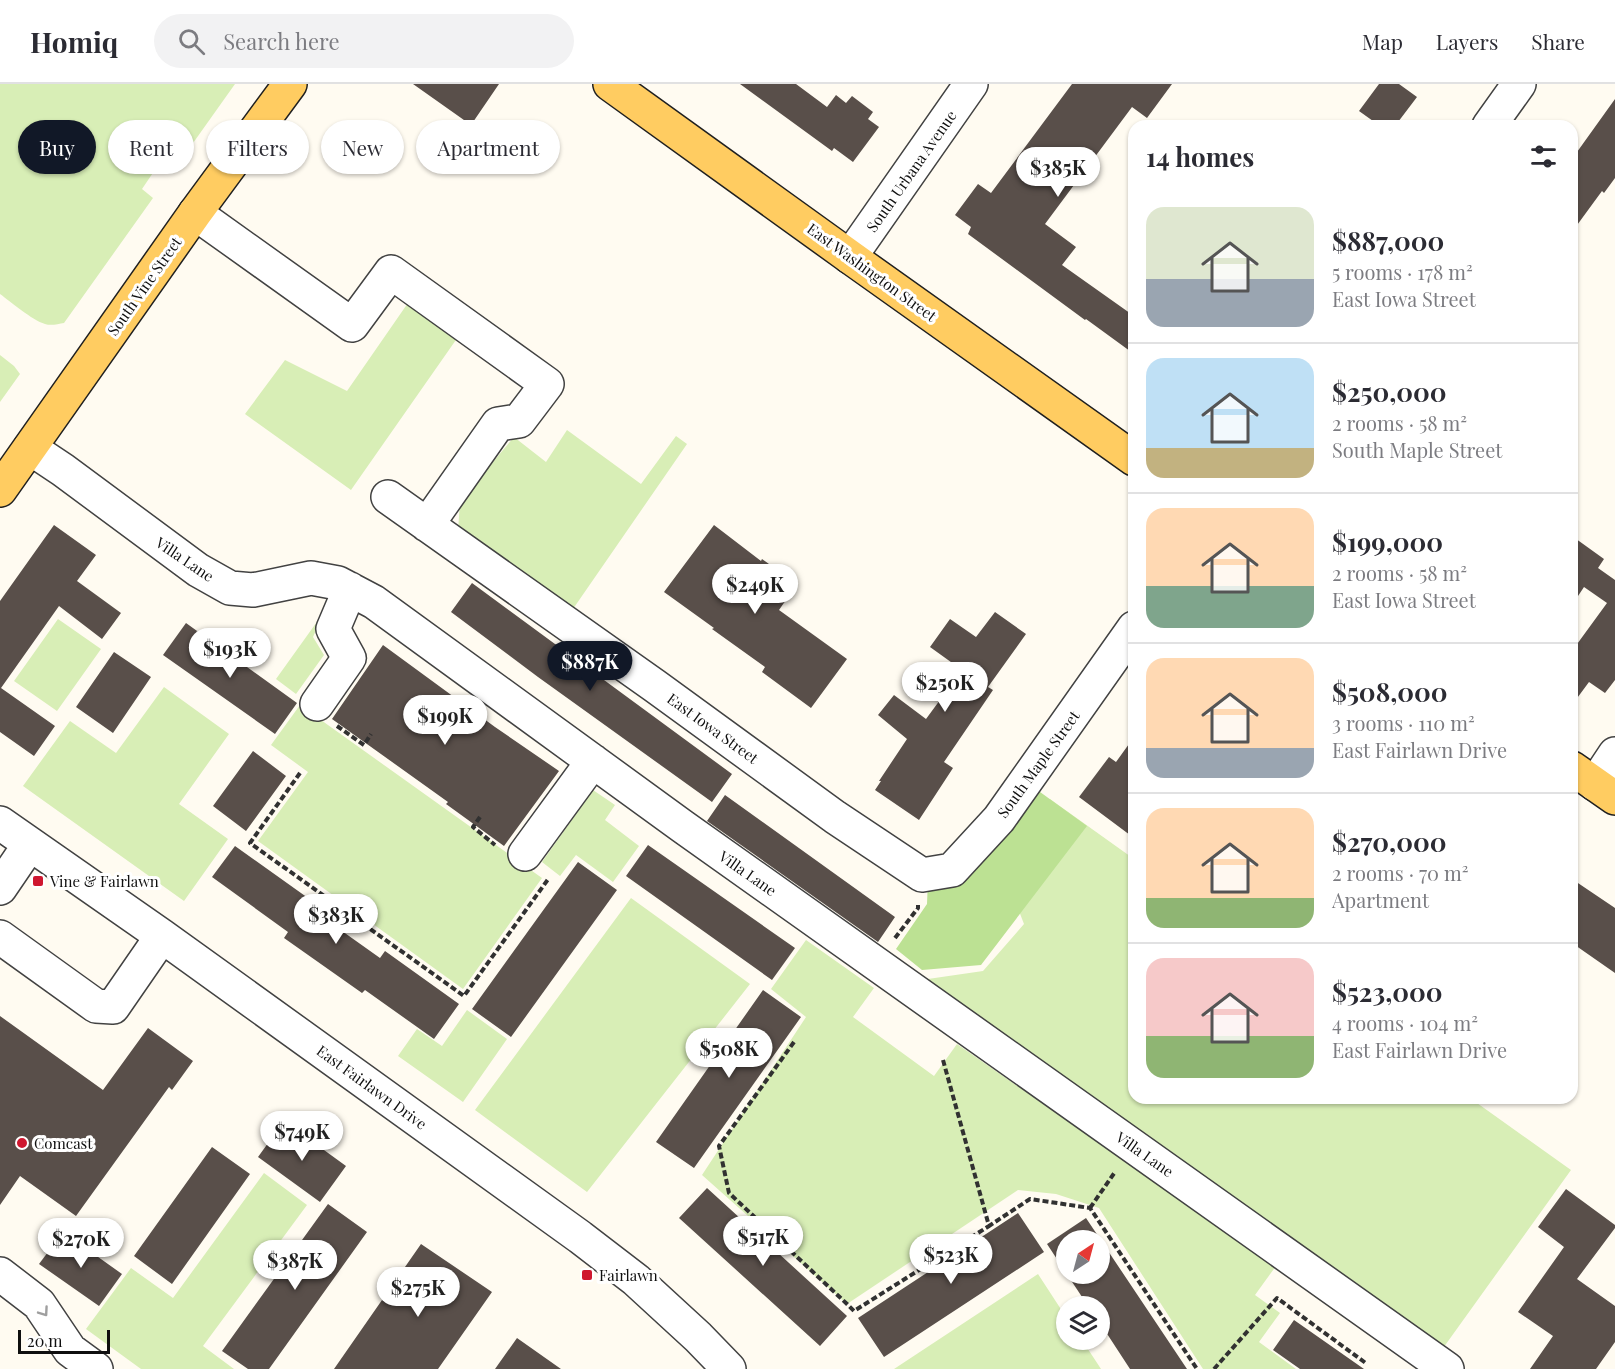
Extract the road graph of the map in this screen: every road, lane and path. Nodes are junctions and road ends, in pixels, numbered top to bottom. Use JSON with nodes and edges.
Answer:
{"nodes":[{"id":1,"x":290,"y":84,"type":"edge"},
{"id":2,"x":610,"y":84,"type":"edge"},
{"id":3,"x":971,"y":84,"type":"edge"},
{"id":4,"x":1519,"y":84,"type":"edge"},
{"id":5,"x":1493,"y":120,"type":"edge"},
{"id":6,"x":195,"y":213,"type":"junction"},
{"id":7,"x":850,"y":257,"type":"junction"},
{"id":8,"x":30,"y":448,"type":"junction"},
{"id":9,"x":1128,"y":455,"type":"edge"},
{"id":10,"x":0,"y":490,"type":"edge"},
{"id":11,"x":388,"y":497,"type":"dead end"},
{"id":12,"x":427,"y":525,"type":"junction"},
{"id":13,"x":350,"y":590,"type":"junction"},
{"id":14,"x":1128,"y":636,"type":"edge"},
{"id":15,"x":317,"y":704,"type":"joint"},
{"id":16,"x":371,"y":734,"type":"dead end"},
{"id":17,"x":1615,"y":754,"type":"edge"},
{"id":18,"x":593,"y":761,"type":"junction"},
{"id":19,"x":300,"y":773,"type":"dead end"},
{"id":20,"x":1594,"y":783,"type":"edge"},
{"id":21,"x":0,"y":822,"type":"edge"},
{"id":22,"x":30,"y":844,"type":"junction"},
{"id":23,"x":525,"y":854,"type":"joint"},
{"id":24,"x":922,"y":874,"type":"junction"},
{"id":25,"x":0,"y":888,"type":"edge"},
{"id":26,"x":162,"y":936,"type":"junction"},
{"id":27,"x":0,"y":937,"type":"edge"},
{"id":28,"x":877,"y":964,"type":"junction"},
{"id":29,"x":794,"y":1042,"type":"dead end"},
{"id":30,"x":944,"y":1060,"type":"dead end"},
{"id":31,"x":1133,"y":1146,"type":"junction"},
{"id":32,"x":1090,"y":1208,"type":"junction"},
{"id":33,"x":989,"y":1226,"type":"junction"},
{"id":34,"x":0,"y":1274,"type":"edge"},
{"id":35,"x":1367,"y":1364,"type":"dead end"},
{"id":36,"x":96,"y":1369,"type":"edge"},
{"id":37,"x":729,"y":1369,"type":"edge"},
{"id":38,"x":1197,"y":1369,"type":"edge"},
{"id":39,"x":1214,"y":1369,"type":"edge"},
{"id":40,"x":1447,"y":1369,"type":"edge"}],
"edges":[{"from":1,"to":6,"type":"main road","name":"South Vine Street"},
{"from":2,"to":7,"type":"main road","name":"East Washington Street"},
{"from":3,"to":7,"type":"street","name":"South Urbana Avenue"},
{"from":4,"to":5,"type":"street"},
{"from":6,"to":8,"type":"main road","name":"South Vine Street"},
{"from":6,"to":12,"type":"street"},
{"from":7,"to":9,"type":"main road","name":"East Washington Street"},
{"from":8,"to":10,"type":"main road","name":"South Vine Street"},
{"from":8,"to":13,"type":"street","name":"Villa Lane"},
{"from":11,"to":12,"type":"street","name":"East Iowa Street"},
{"from":12,"to":24,"type":"street","name":"East Iowa Street"},
{"from":13,"to":15,"type":"street"},
{"from":13,"to":18,"type":"street","name":"Villa Lane"},
{"from":14,"to":24,"type":"street","name":"South Maple Street"},
{"from":15,"to":16,"type":"path"},
{"from":17,"to":20,"type":"street"},
{"from":18,"to":23,"type":"street"},
{"from":18,"to":28,"type":"street","name":"Villa Lane"},
{"from":19,"to":23,"type":"path"},
{"from":21,"to":22,"type":"street","name":"East Fairlawn Drive"},
{"from":22,"to":25,"type":"street"},
{"from":22,"to":26,"type":"street","name":"East Fairlawn Drive"},
{"from":24,"to":28,"type":"path"},
{"from":26,"to":27,"type":"street"},
{"from":26,"to":37,"type":"street","name":"East Fairlawn Drive"},
{"from":28,"to":31,"type":"street","name":"Villa Lane"},
{"from":29,"to":33,"type":"path"},
{"from":30,"to":33,"type":"path"},
{"from":31,"to":32,"type":"path"},
{"from":31,"to":40,"type":"street","name":"Villa Lane"},
{"from":32,"to":33,"type":"path"},
{"from":32,"to":38,"type":"path"},
{"from":34,"to":36,"type":"street","one_way":true},
{"from":35,"to":39,"type":"path"}]}
